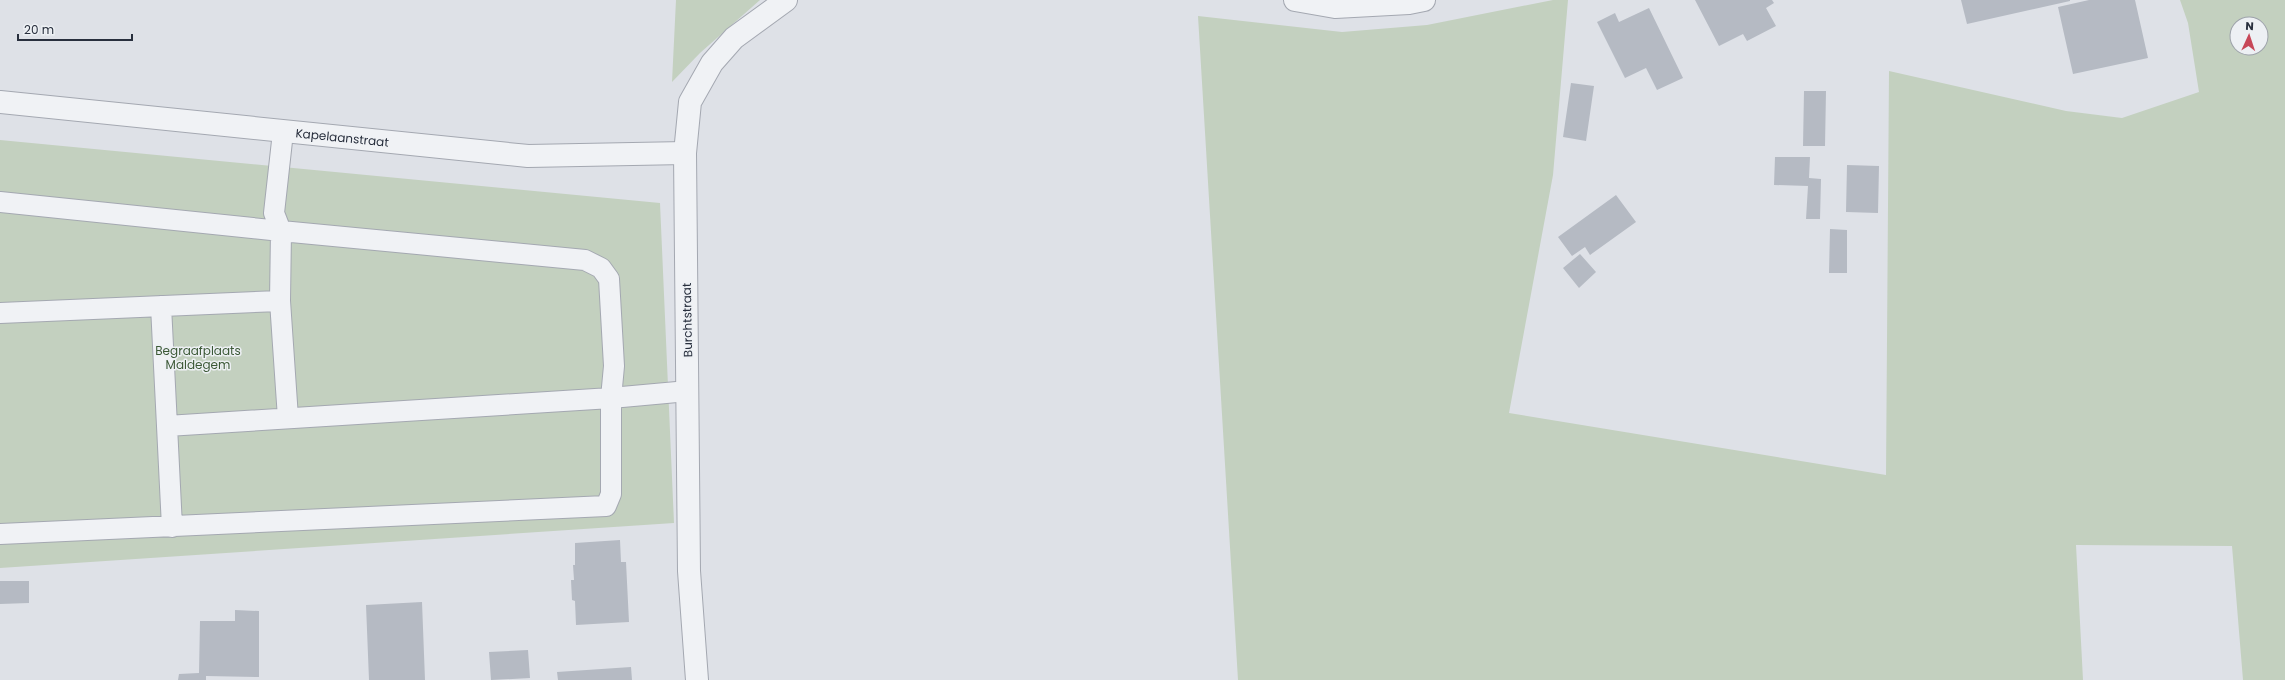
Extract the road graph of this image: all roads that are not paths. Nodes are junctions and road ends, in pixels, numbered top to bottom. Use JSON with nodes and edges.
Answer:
{"nodes":[{"id":1,"x":786,"y":0,"type":"edge"},
{"id":2,"x":1295,"y":0,"type":"edge"},
{"id":3,"x":1424,"y":0,"type":"edge"},
{"id":4,"x":0,"y":102,"type":"edge"},
{"id":5,"x":283,"y":132,"type":"junction"},
{"id":6,"x":685,"y":153,"type":"junction"},
{"id":7,"x":0,"y":202,"type":"edge"},
{"id":8,"x":281,"y":231,"type":"junction"},
{"id":9,"x":280,"y":301,"type":"junction"},
{"id":10,"x":161,"y":306,"type":"junction"},
{"id":11,"x":0,"y":313,"type":"edge"},
{"id":12,"x":688,"y":391,"type":"junction"},
{"id":13,"x":611,"y":398,"type":"junction"},
{"id":14,"x":288,"y":418,"type":"junction"},
{"id":15,"x":167,"y":426,"type":"junction"},
{"id":16,"x":172,"y":527,"type":"junction"},
{"id":17,"x":0,"y":534,"type":"edge"},
{"id":18,"x":697,"y":680,"type":"edge"}],
"edges":[{"from":1,"to":6,"type":"street","name":"Burchtstraat"},
{"from":2,"to":3,"type":"street"},
{"from":4,"to":5,"type":"street","name":"Kapelaanstraat"},
{"from":5,"to":6,"type":"street","name":"Kapelaanstraat"},
{"from":5,"to":8,"type":"lane"},
{"from":6,"to":12,"type":"street","name":"Burchtstraat"},
{"from":7,"to":8,"type":"lane"},
{"from":8,"to":9,"type":"lane"},
{"from":8,"to":13,"type":"lane"},
{"from":9,"to":10,"type":"lane"},
{"from":9,"to":14,"type":"lane"},
{"from":10,"to":11,"type":"lane"},
{"from":10,"to":15,"type":"lane"},
{"from":12,"to":13,"type":"lane"},
{"from":12,"to":18,"type":"street","name":"Burchtstraat"},
{"from":13,"to":14,"type":"lane"},
{"from":13,"to":16,"type":"lane"},
{"from":14,"to":15,"type":"lane"},
{"from":15,"to":16,"type":"lane"},
{"from":16,"to":17,"type":"lane"}]}
